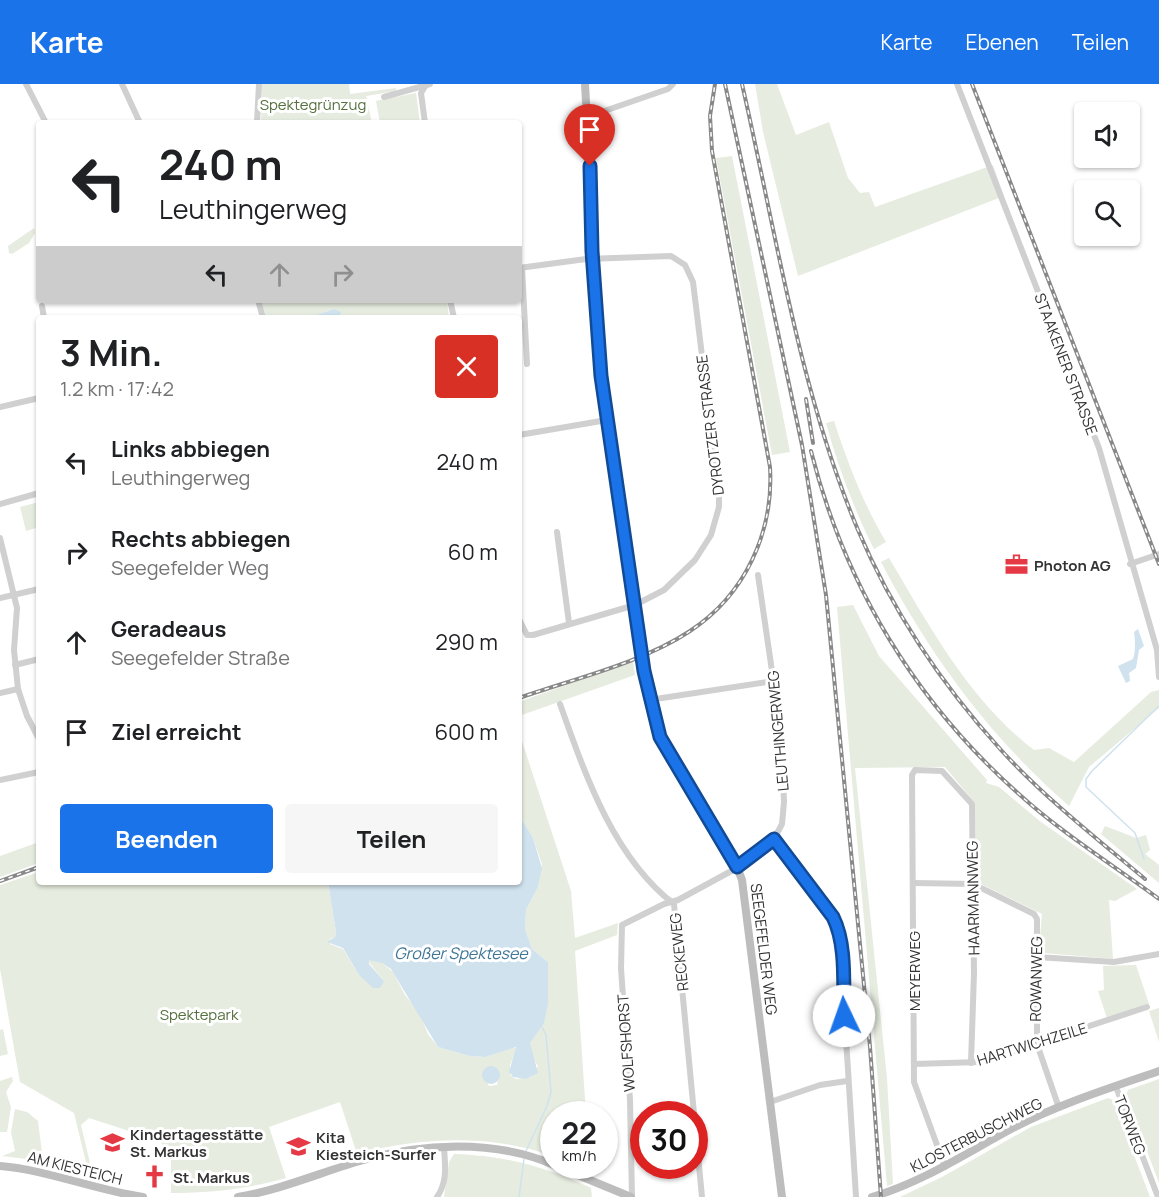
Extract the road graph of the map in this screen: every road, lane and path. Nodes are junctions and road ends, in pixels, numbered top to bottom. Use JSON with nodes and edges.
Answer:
{"nodes":[{"id":1,"x":26,"y":84,"type":"edge"},
{"id":2,"x":122,"y":84,"type":"edge"},
{"id":3,"x":259,"y":84,"type":"edge"},
{"id":4,"x":427,"y":84,"type":"edge"},
{"id":5,"x":585,"y":84,"type":"edge"},
{"id":6,"x":673,"y":84,"type":"edge"},
{"id":7,"x":957,"y":84,"type":"edge"},
{"id":8,"x":384,"y":97,"type":"dead end"},
{"id":9,"x":587,"y":117,"type":"junction"},
{"id":10,"x":44,"y":120,"type":"edge"},
{"id":11,"x":139,"y":120,"type":"edge"},
{"id":12,"x":257,"y":120,"type":"edge"},
{"id":13,"x":425,"y":120,"type":"edge"},
{"id":14,"x":593,"y":260,"type":"junction"},
{"id":15,"x":522,"y":268,"type":"edge"},
{"id":16,"x":522,"y":295,"type":"edge"},
{"id":17,"x":42,"y":306,"type":"dead end"},
{"id":18,"x":44,"y":315,"type":"edge"},
{"id":19,"x":527,"y":364,"type":"dead end"},
{"id":20,"x":36,"y":399,"type":"edge"},
{"id":21,"x":0,"y":407,"type":"edge"},
{"id":22,"x":607,"y":420,"type":"junction"},
{"id":23,"x":522,"y":434,"type":"edge"},
{"id":24,"x":36,"y":494,"type":"edge"},
{"id":25,"x":0,"y":504,"type":"edge"},
{"id":26,"x":557,"y":532,"type":"dead end"},
{"id":27,"x":0,"y":538,"type":"edge"},
{"id":28,"x":1159,"y":554,"type":"edge"},
{"id":29,"x":1130,"y":564,"type":"junction"},
{"id":30,"x":758,"y":576,"type":"dead end"},
{"id":31,"x":36,"y":590,"type":"edge"},
{"id":32,"x":14,"y":595,"type":"junction"},
{"id":33,"x":0,"y":598,"type":"edge"},
{"id":34,"x":635,"y":604,"type":"junction"},
{"id":35,"x":569,"y":623,"type":"junction"},
{"id":36,"x":522,"y":625,"type":"edge"},
{"id":37,"x":1158,"y":652,"type":"edge"},
{"id":38,"x":36,"y":660,"type":"edge"},
{"id":39,"x":15,"y":665,"type":"junction"},
{"id":40,"x":1159,"y":677,"type":"edge"},
{"id":41,"x":774,"y":681,"type":"junction"},
{"id":42,"x":18,"y":689,"type":"junction"},
{"id":43,"x":0,"y":693,"type":"edge"},
{"id":44,"x":649,"y":700,"type":"junction"},
{"id":45,"x":560,"y":704,"type":"dead end"},
{"id":46,"x":36,"y":729,"type":"edge"},
{"id":47,"x":915,"y":770,"type":"joint"},
{"id":48,"x":36,"y":773,"type":"edge"},
{"id":49,"x":0,"y":780,"type":"edge"},
{"id":50,"x":774,"y":839,"type":"junction"},
{"id":51,"x":737,"y":867,"type":"junction"},
{"id":52,"x":914,"y":883,"type":"junction"},
{"id":53,"x":973,"y":884,"type":"junction"},
{"id":54,"x":672,"y":902,"type":"junction"},
{"id":55,"x":1159,"y":954,"type":"edge"},
{"id":56,"x":1037,"y":957,"type":"junction"},
{"id":57,"x":1147,"y":1007,"type":"dead end"},
{"id":58,"x":1037,"y":1044,"type":"junction"},
{"id":59,"x":971,"y":1063,"type":"junction"},
{"id":60,"x":915,"y":1064,"type":"junction"},
{"id":61,"x":1159,"y":1071,"type":"edge"},
{"id":62,"x":848,"y":1081,"type":"junction"},
{"id":63,"x":1116,"y":1087,"type":"junction"},
{"id":64,"x":770,"y":1102,"type":"junction"},
{"id":65,"x":1059,"y":1108,"type":"junction"},
{"id":66,"x":444,"y":1147,"type":"junction"},
{"id":67,"x":540,"y":1161,"type":"edge"},
{"id":68,"x":0,"y":1166,"type":"edge"},
{"id":69,"x":945,"y":1167,"type":"junction"},
{"id":70,"x":588,"y":1179,"type":"edge"},
{"id":71,"x":438,"y":1196,"type":"edge"},
{"id":72,"x":143,"y":1197,"type":"edge"},
{"id":73,"x":239,"y":1197,"type":"edge"},
{"id":74,"x":631,"y":1197,"type":"edge"},
{"id":75,"x":702,"y":1197,"type":"edge"},
{"id":76,"x":782,"y":1197,"type":"edge"},
{"id":77,"x":856,"y":1197,"type":"edge"},
{"id":78,"x":872,"y":1197,"type":"edge"},
{"id":79,"x":1158,"y":1197,"type":"edge"}],
"edges":[{"from":1,"to":10,"type":"street"},
{"from":2,"to":11,"type":"street"},
{"from":3,"to":12,"type":"street"},
{"from":4,"to":8,"type":"street"},
{"from":4,"to":13,"type":"street"},
{"from":5,"to":9,"type":"street","name":"SEEGEFELDER WEG"},
{"from":6,"to":9,"type":"street"},
{"from":7,"to":29,"type":"street","name":"STAAKENER STRASSE"},
{"from":9,"to":14,"type":"street","name":"SEEGEFELDER WEG"},
{"from":14,"to":15,"type":"street","name":"DYROTZER STRASSE"},
{"from":14,"to":22,"type":"street","name":"SEEGEFELDER WEG"},
{"from":14,"to":34,"type":"street","name":"DYROTZER STRASSE"},
{"from":16,"to":19,"type":"street"},
{"from":17,"to":18,"type":"street"},
{"from":20,"to":21,"type":"street"},
{"from":22,"to":23,"type":"street"},
{"from":22,"to":34,"type":"street","name":"SEEGEFELDER WEG"},
{"from":24,"to":25,"type":"street"},
{"from":26,"to":35,"type":"street"},
{"from":27,"to":32,"type":"street"},
{"from":28,"to":29,"type":"street"},
{"from":29,"to":37,"type":"street","name":"STAAKENER STRASSE"},
{"from":30,"to":41,"type":"street","name":"LEUTHINGERWEG"},
{"from":31,"to":32,"type":"street"},
{"from":32,"to":33,"type":"street"},
{"from":32,"to":39,"type":"street"},
{"from":34,"to":35,"type":"street","name":"DYROTZER STRASSE"},
{"from":34,"to":44,"type":"street","name":"SEEGEFELDER WEG"},
{"from":35,"to":36,"type":"street","name":"DYROTZER STRASSE"},
{"from":37,"to":40,"type":"street","name":"STAAKENER STRASSE"},
{"from":38,"to":39,"type":"street"},
{"from":39,"to":42,"type":"street"},
{"from":41,"to":44,"type":"street"},
{"from":41,"to":50,"type":"street","name":"LEUTHINGERWEG"},
{"from":42,"to":43,"type":"street"},
{"from":42,"to":46,"type":"street"},
{"from":44,"to":51,"type":"street","name":"SEEGEFELDER WEG"},
{"from":45,"to":54,"type":"street","name":"RECKEWEG"},
{"from":47,"to":52,"type":"street","name":"MEYERWEG"},
{"from":47,"to":53,"type":"street","name":"HAARMANNWEG"},
{"from":48,"to":49,"type":"street"},
{"from":50,"to":51,"type":"street"},
{"from":50,"to":62,"type":"street"},
{"from":51,"to":54,"type":"street"},
{"from":51,"to":64,"type":"street","name":"SEEGEFELDER WEG"},
{"from":52,"to":53,"type":"street"},
{"from":52,"to":60,"type":"street","name":"MEYERWEG"},
{"from":53,"to":56,"type":"street","name":"ROWANWEG"},
{"from":53,"to":59,"type":"street","name":"HAARMANNWEG"},
{"from":54,"to":74,"type":"street","name":"WOLFSHORST"},
{"from":54,"to":75,"type":"street","name":"RECKEWEG"},
{"from":55,"to":56,"type":"street"},
{"from":56,"to":58,"type":"street","name":"ROWANWEG"},
{"from":57,"to":58,"type":"street","name":"HARTWICHZEILE"},
{"from":58,"to":59,"type":"street","name":"HARTWICHZEILE"},
{"from":58,"to":65,"type":"street","name":"ROWANWEG"},
{"from":59,"to":60,"type":"street","name":"HARTWICHZEILE"},
{"from":60,"to":69,"type":"street","name":"MEYERWEG"},
{"from":61,"to":63,"type":"street","name":"KLOSTERBUSCHWEG"},
{"from":62,"to":64,"type":"street"},
{"from":62,"to":77,"type":"street"},
{"from":63,"to":65,"type":"street","name":"KLOSTERBUSCHWEG"},
{"from":63,"to":79,"type":"street","name":"TORWEG"},
{"from":64,"to":76,"type":"street","name":"SEEGEFELDER WEG"},
{"from":65,"to":69,"type":"street","name":"KLOSTERBUSCHWEG"},
{"from":66,"to":67,"type":"street"},
{"from":66,"to":71,"type":"street"},
{"from":66,"to":73,"type":"street"},
{"from":68,"to":72,"type":"street","name":"AM KIESTEICH"},
{"from":69,"to":78,"type":"street","name":"KLOSTERBUSCHWEG"},
{"from":70,"to":74,"type":"street"}]}
